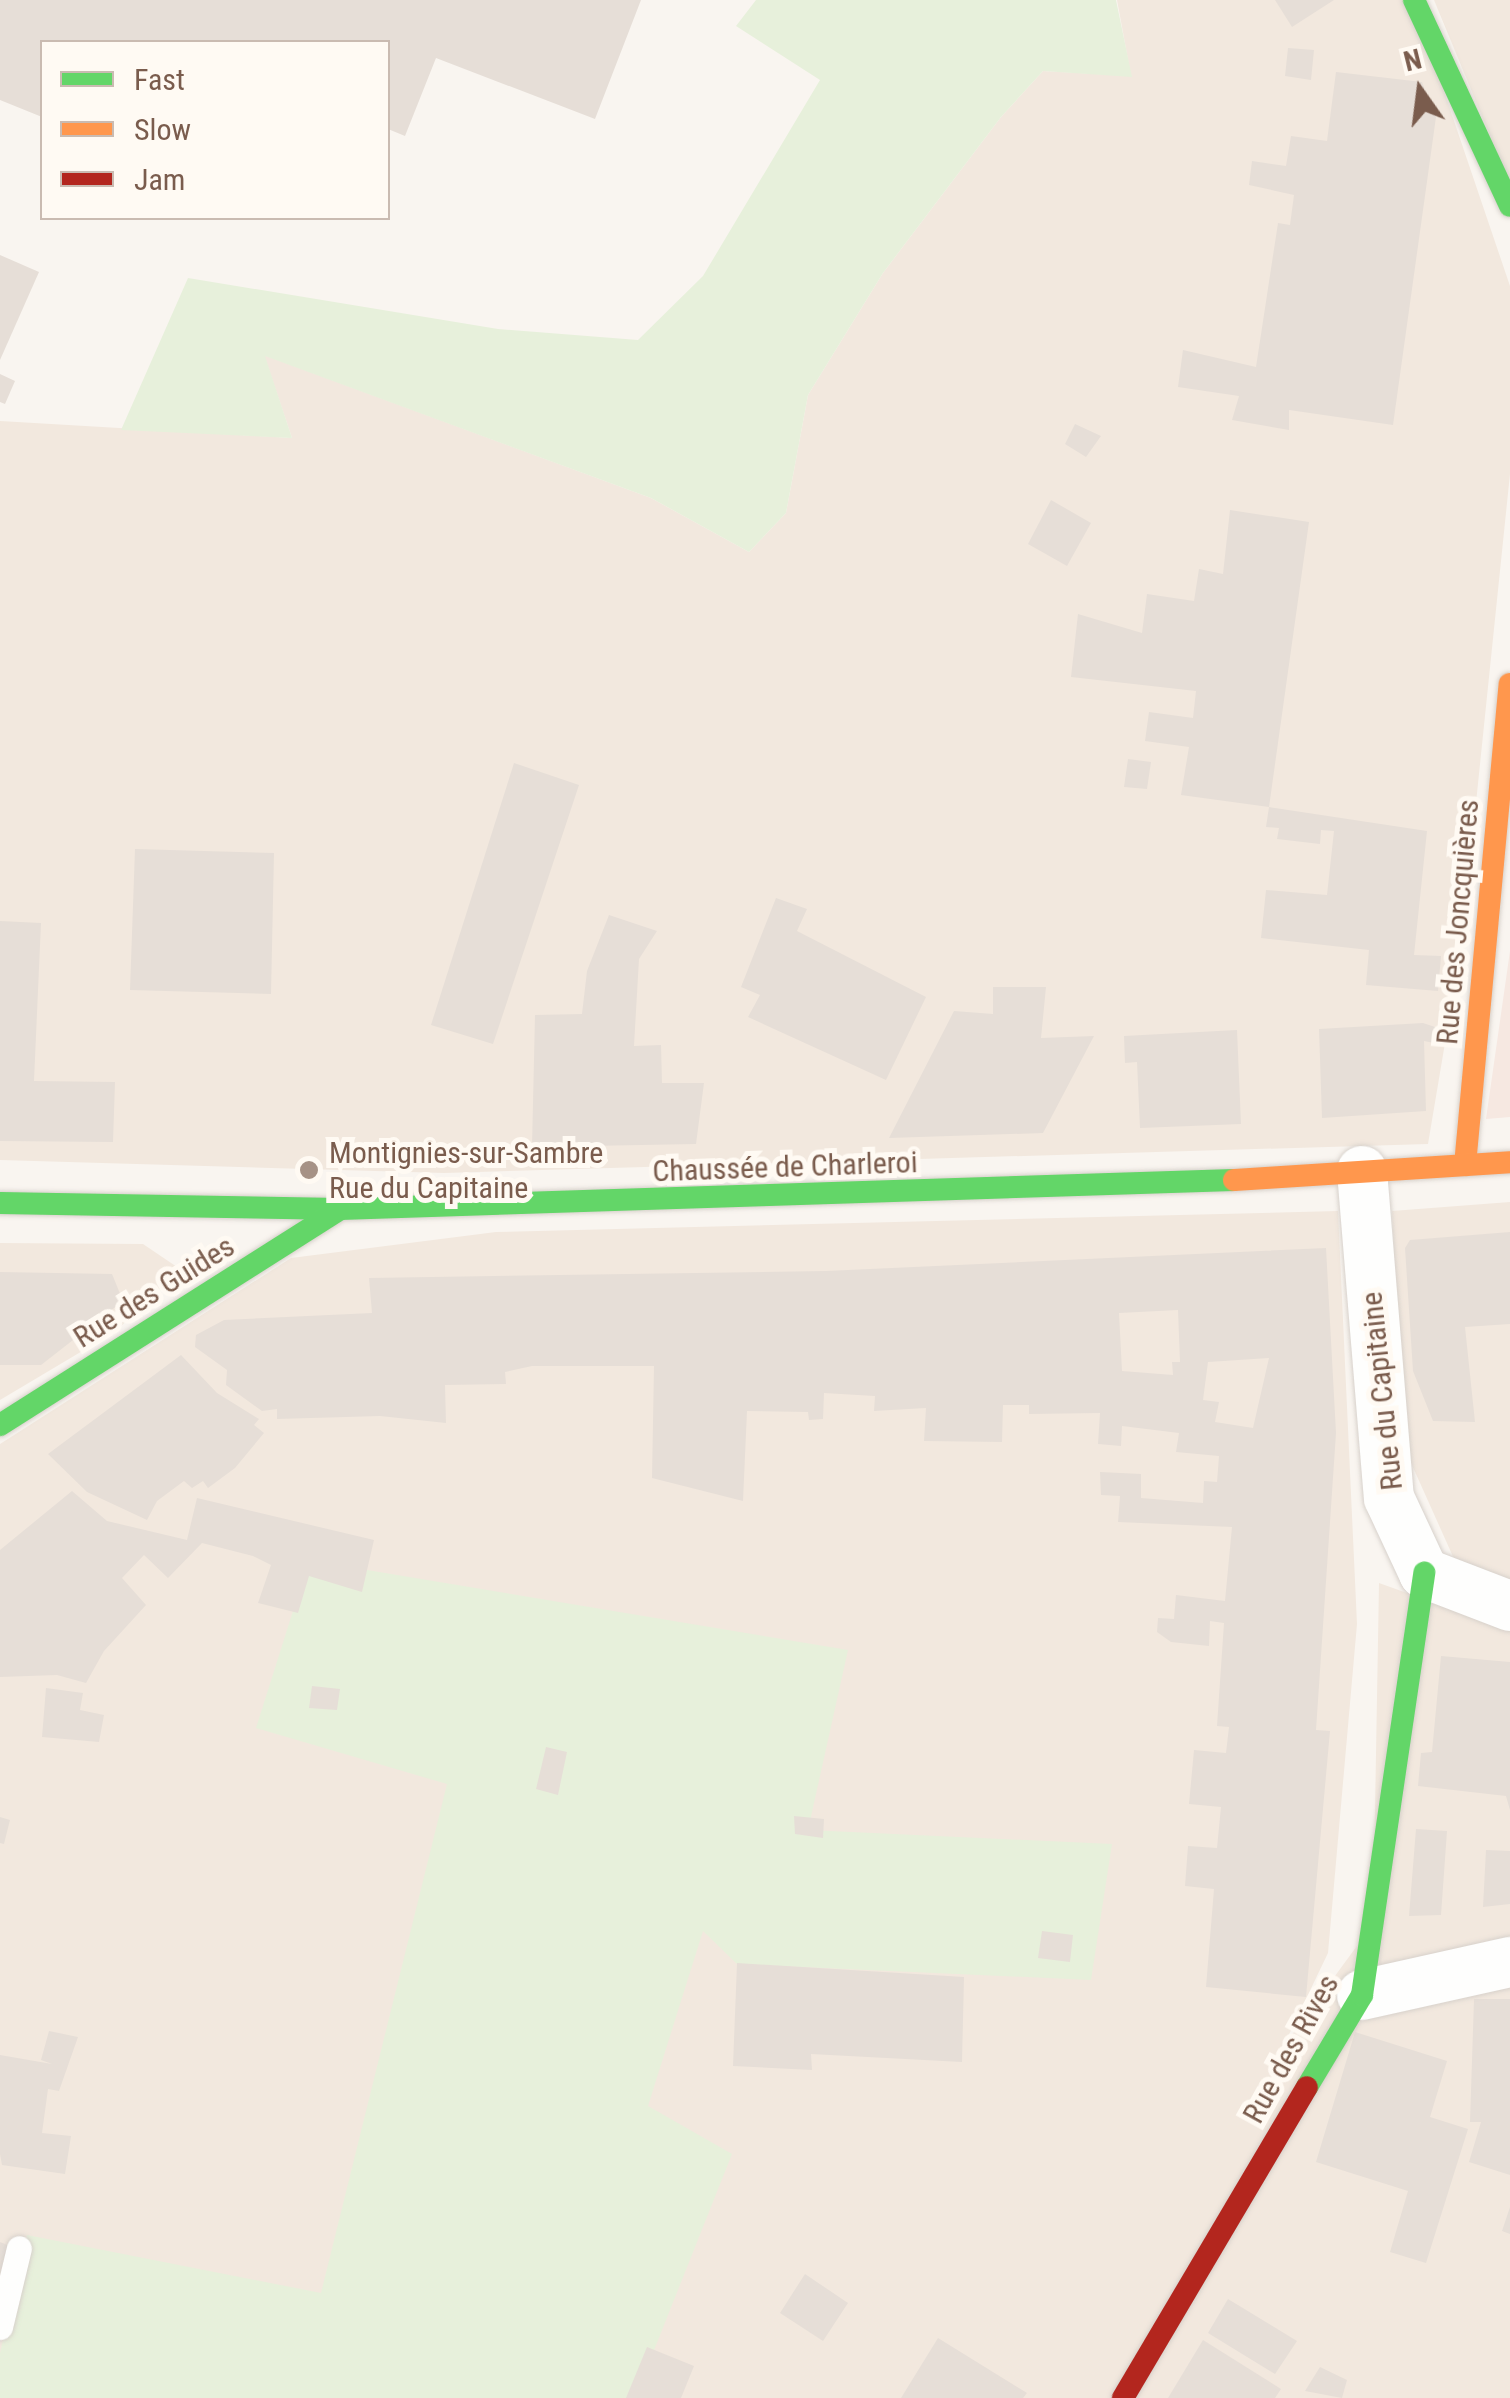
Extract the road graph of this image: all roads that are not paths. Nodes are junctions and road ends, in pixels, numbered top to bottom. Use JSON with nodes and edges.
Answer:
{"nodes":[{"id":1,"x":1414,"y":0,"type":"edge"},
{"id":2,"x":1510,"y":206,"type":"edge"},
{"id":3,"x":1510,"y":684,"type":"edge"},
{"id":4,"x":1510,"y":1162,"type":"edge"},
{"id":5,"x":1465,"y":1165,"type":"junction"},
{"id":6,"x":1362,"y":1171,"type":"junction"},
{"id":7,"x":0,"y":1203,"type":"edge"},
{"id":8,"x":340,"y":1209,"type":"junction"},
{"id":9,"x":0,"y":1426,"type":"edge"},
{"id":10,"x":1424,"y":1573,"type":"junction"},
{"id":11,"x":1510,"y":1606,"type":"edge"},
{"id":12,"x":1510,"y":1962,"type":"edge"},
{"id":13,"x":1362,"y":1995,"type":"junction"},
{"id":14,"x":19,"y":2248,"type":"dead end"},
{"id":15,"x":0,"y":2326,"type":"edge"},
{"id":16,"x":1123,"y":2398,"type":"edge"}],
"edges":[{"from":1,"to":2,"type":"street"},
{"from":3,"to":5,"type":"street","name":"Rue des Joncquières"},
{"from":4,"to":5,"type":"street","name":"Chaussée de Charleroi"},
{"from":5,"to":6,"type":"street","name":"Chaussée de Charleroi"},
{"from":6,"to":8,"type":"street","name":"Chaussée de Charleroi"},
{"from":6,"to":10,"type":"street","name":"Rue du Capitaine"},
{"from":7,"to":8,"type":"street","name":"Chaussée de Charleroi"},
{"from":8,"to":9,"type":"street","name":"Rue des Guides"},
{"from":10,"to":11,"type":"street"},
{"from":10,"to":13,"type":"street","name":"Rue des Rives"},
{"from":12,"to":13,"type":"street"},
{"from":13,"to":16,"type":"street","name":"Rue des Rives"},
{"from":14,"to":15,"type":"lane"}]}
